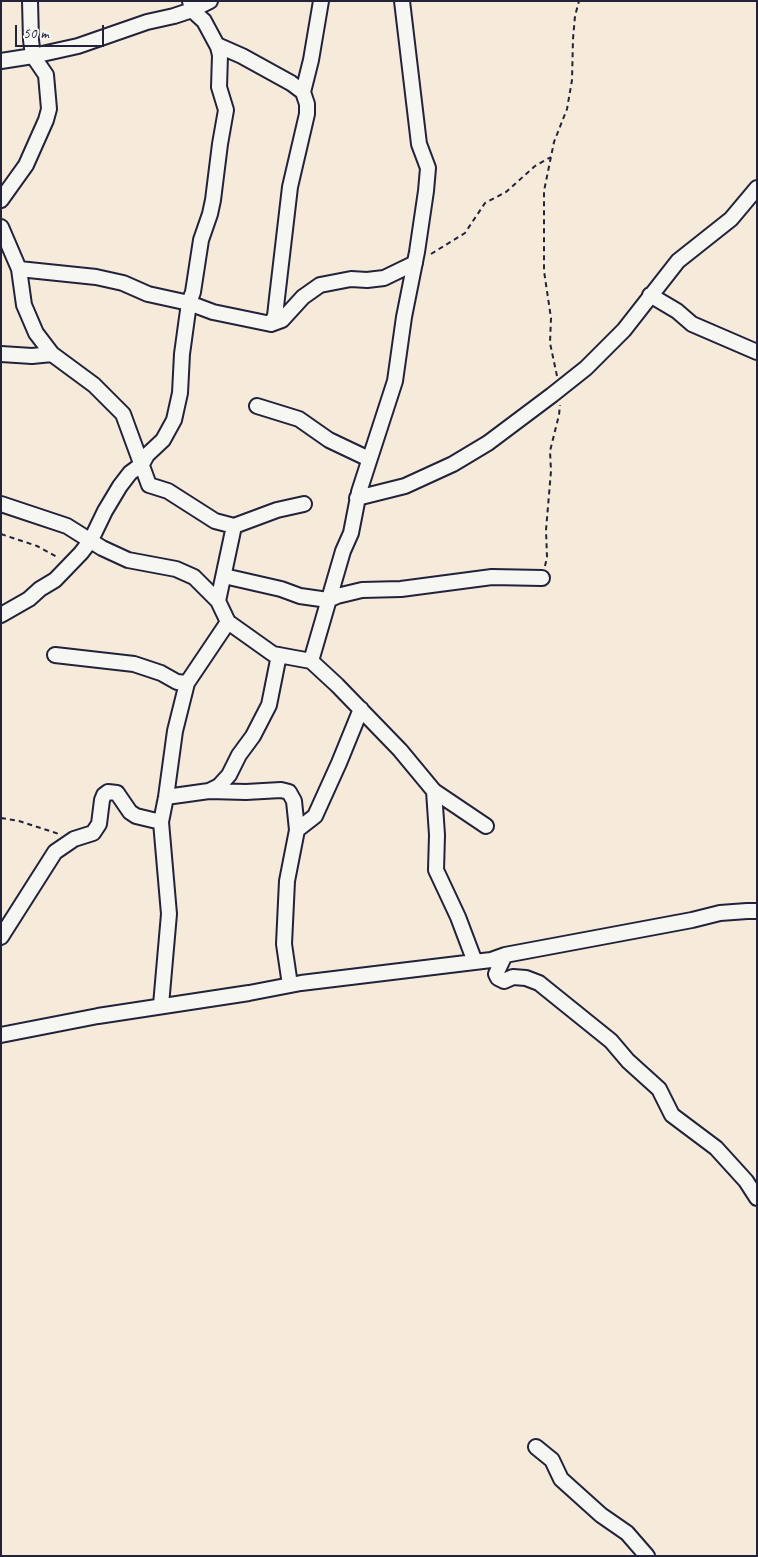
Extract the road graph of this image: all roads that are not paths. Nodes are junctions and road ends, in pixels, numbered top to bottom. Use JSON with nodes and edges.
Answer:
{"nodes":[{"id":1,"x":30,"y":1,"type":"edge"},
{"id":2,"x":320,"y":1,"type":"edge"},
{"id":3,"x":402,"y":1,"type":"edge"},
{"id":4,"x":198,"y":4,"type":"edge"},
{"id":5,"x":217,"y":45,"type":"junction"},
{"id":6,"x":34,"y":56,"type":"junction"},
{"id":7,"x":1,"y":61,"type":"edge"},
{"id":8,"x":303,"y":92,"type":"junction"},
{"id":9,"x":757,"y":188,"type":"edge"},
{"id":10,"x":1,"y":200,"type":"edge"},
{"id":11,"x":1,"y":228,"type":"edge"},
{"id":12,"x":415,"y":263,"type":"junction"},
{"id":13,"x":19,"y":269,"type":"junction"},
{"id":14,"x":650,"y":295,"type":"junction"},
{"id":15,"x":189,"y":303,"type":"junction"},
{"id":16,"x":271,"y":324,"type":"junction"},
{"id":17,"x":757,"y":352,"type":"edge"},
{"id":18,"x":1,"y":354,"type":"edge"},
{"id":19,"x":52,"y":354,"type":"junction"},
{"id":20,"x":256,"y":406,"type":"dead end"},
{"id":21,"x":369,"y":459,"type":"junction"},
{"id":22,"x":142,"y":464,"type":"junction"},
{"id":23,"x":357,"y":498,"type":"junction"},
{"id":24,"x":1,"y":504,"type":"edge"},
{"id":25,"x":304,"y":504,"type":"dead end"},
{"id":26,"x":234,"y":526,"type":"junction"},
{"id":27,"x":91,"y":540,"type":"junction"},
{"id":28,"x":224,"y":576,"type":"junction"},
{"id":29,"x":542,"y":578,"type":"road end"},
{"id":30,"x":328,"y":600,"type":"junction"},
{"id":31,"x":218,"y":601,"type":"junction"},
{"id":32,"x":1,"y":615,"type":"edge"},
{"id":33,"x":228,"y":622,"type":"junction"},
{"id":34,"x":55,"y":655,"type":"dead end"},
{"id":35,"x":279,"y":655,"type":"junction"},
{"id":36,"x":311,"y":661,"type":"junction"},
{"id":37,"x":187,"y":683,"type":"junction"},
{"id":38,"x":361,"y":709,"type":"junction"},
{"id":39,"x":209,"y":791,"type":"junction"},
{"id":40,"x":434,"y":791,"type":"junction"},
{"id":41,"x":166,"y":797,"type":"junction"},
{"id":42,"x":161,"y":822,"type":"junction"},
{"id":43,"x":486,"y":826,"type":"dead end"},
{"id":44,"x":297,"y":830,"type":"junction"},
{"id":45,"x":757,"y":912,"type":"edge"},
{"id":46,"x":1,"y":937,"type":"edge"},
{"id":47,"x":505,"y":955,"type":"junction"},
{"id":48,"x":475,"y":962,"type":"junction"},
{"id":49,"x":290,"y":985,"type":"junction"},
{"id":50,"x":161,"y":1005,"type":"junction"},
{"id":51,"x":1,"y":1035,"type":"edge"},
{"id":52,"x":757,"y":1198,"type":"edge"},
{"id":53,"x":536,"y":1447,"type":"dead end"},
{"id":54,"x":647,"y":1556,"type":"edge"}],
"edges":[{"from":1,"to":6,"type":"street"},
{"from":2,"to":8,"type":"street"},
{"from":3,"to":12,"type":"street"},
{"from":4,"to":5,"type":"street"},
{"from":4,"to":6,"type":"street"},
{"from":5,"to":8,"type":"street"},
{"from":5,"to":15,"type":"street"},
{"from":6,"to":7,"type":"street"},
{"from":6,"to":10,"type":"street"},
{"from":8,"to":16,"type":"street"},
{"from":9,"to":14,"type":"street"},
{"from":11,"to":13,"type":"street"},
{"from":12,"to":16,"type":"street"},
{"from":12,"to":21,"type":"street"},
{"from":13,"to":15,"type":"street"},
{"from":13,"to":19,"type":"street"},
{"from":14,"to":17,"type":"street"},
{"from":14,"to":23,"type":"street"},
{"from":15,"to":16,"type":"street"},
{"from":15,"to":22,"type":"street"},
{"from":18,"to":19,"type":"street"},
{"from":19,"to":22,"type":"street"},
{"from":20,"to":21,"type":"street"},
{"from":21,"to":23,"type":"street"},
{"from":22,"to":26,"type":"street"},
{"from":22,"to":27,"type":"street"},
{"from":23,"to":30,"type":"street"},
{"from":24,"to":27,"type":"street"},
{"from":25,"to":26,"type":"street"},
{"from":26,"to":28,"type":"street"},
{"from":27,"to":31,"type":"street"},
{"from":27,"to":32,"type":"street"},
{"from":28,"to":30,"type":"street"},
{"from":28,"to":31,"type":"street"},
{"from":29,"to":30,"type":"street"},
{"from":30,"to":36,"type":"street"},
{"from":31,"to":33,"type":"street"},
{"from":33,"to":35,"type":"street"},
{"from":33,"to":37,"type":"street"},
{"from":34,"to":37,"type":"street"},
{"from":35,"to":36,"type":"street"},
{"from":35,"to":39,"type":"street"},
{"from":36,"to":38,"type":"street"},
{"from":37,"to":41,"type":"street"},
{"from":38,"to":40,"type":"street"},
{"from":38,"to":44,"type":"street"},
{"from":39,"to":41,"type":"street"},
{"from":39,"to":44,"type":"street"},
{"from":40,"to":43,"type":"street"},
{"from":40,"to":48,"type":"street"},
{"from":41,"to":42,"type":"street"},
{"from":42,"to":46,"type":"street"},
{"from":42,"to":50,"type":"street"},
{"from":44,"to":49,"type":"street"},
{"from":45,"to":47,"type":"street"},
{"from":47,"to":48,"type":"street"},
{"from":47,"to":52,"type":"street"},
{"from":48,"to":49,"type":"street"},
{"from":49,"to":50,"type":"street"},
{"from":50,"to":51,"type":"street"},
{"from":53,"to":54,"type":"street"}]}
